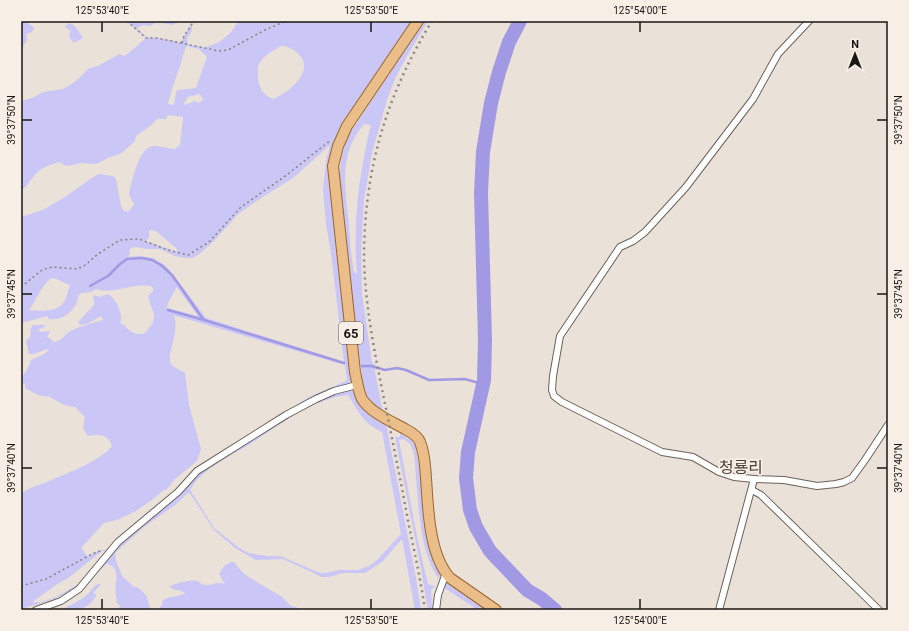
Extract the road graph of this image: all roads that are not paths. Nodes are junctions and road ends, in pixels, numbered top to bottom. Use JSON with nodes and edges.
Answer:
{"nodes":[{"id":1,"x":418,"y":21,"type":"edge"},
{"id":2,"x":809,"y":21,"type":"edge"},
{"id":3,"x":357,"y":384,"type":"junction"},
{"id":4,"x":888,"y":425,"type":"edge"},
{"id":5,"x":754,"y":479,"type":"junction"},
{"id":6,"x":752,"y":490,"type":"junction"},
{"id":7,"x":446,"y":573,"type":"junction"},
{"id":8,"x":36,"y":610,"type":"edge"},
{"id":9,"x":436,"y":610,"type":"edge"},
{"id":10,"x":496,"y":610,"type":"edge"},
{"id":11,"x":719,"y":610,"type":"edge"},
{"id":12,"x":879,"y":610,"type":"edge"}],
"edges":[{"from":1,"to":3,"type":"main road","number":"65"},
{"from":2,"to":5,"type":"street"},
{"from":3,"to":7,"type":"main road","number":"65"},
{"from":3,"to":8,"type":"street"},
{"from":4,"to":5,"type":"street"},
{"from":5,"to":6,"type":"street"},
{"from":6,"to":11,"type":"street"},
{"from":6,"to":12,"type":"street"},
{"from":7,"to":9,"type":"street"},
{"from":7,"to":10,"type":"main road","number":"65"}]}
